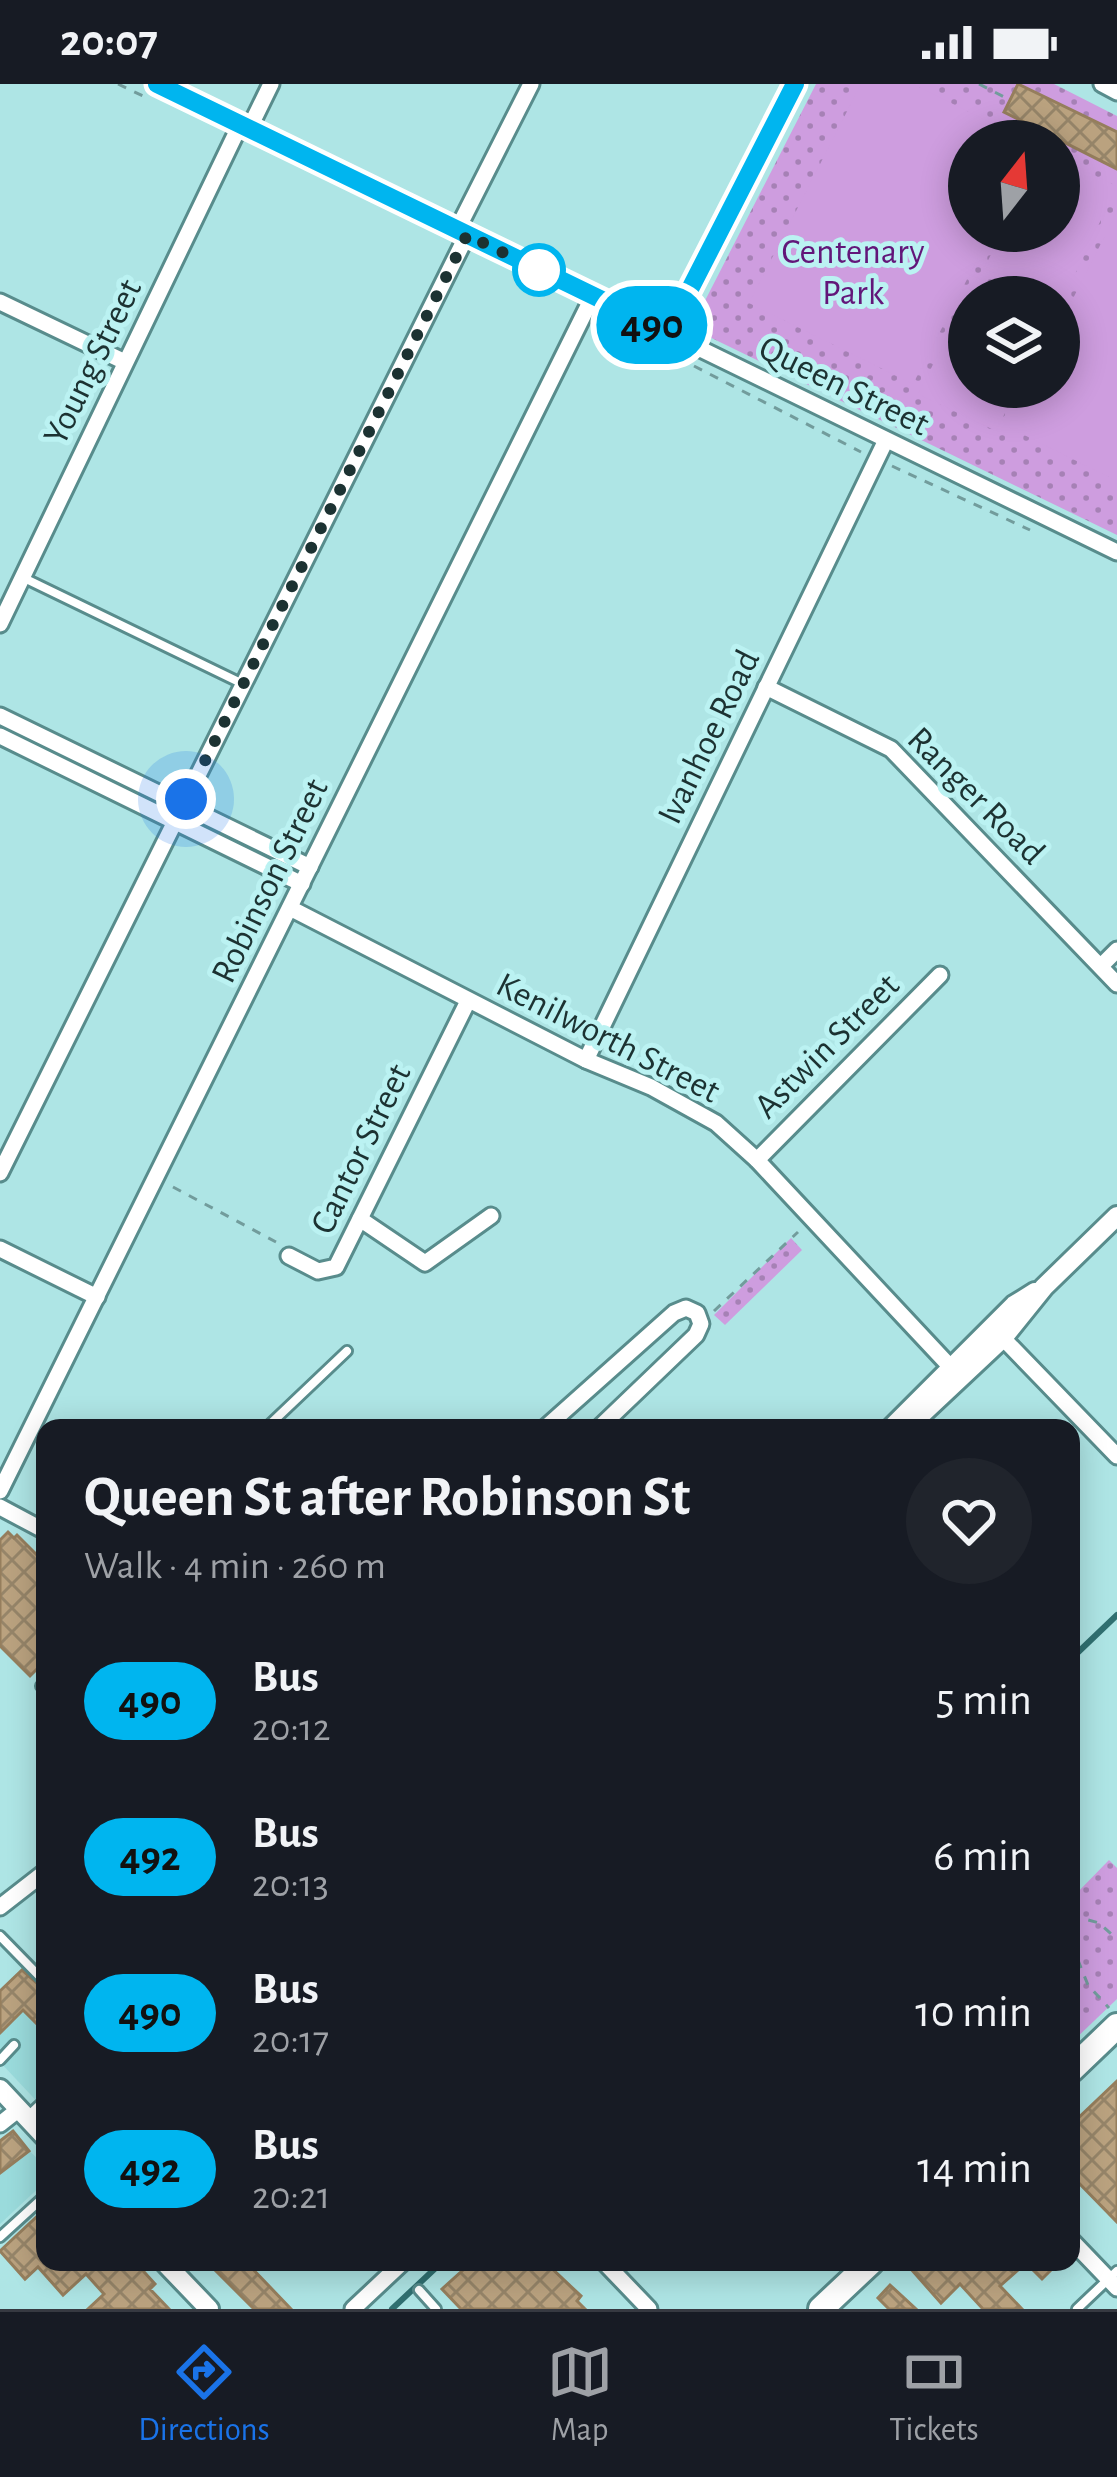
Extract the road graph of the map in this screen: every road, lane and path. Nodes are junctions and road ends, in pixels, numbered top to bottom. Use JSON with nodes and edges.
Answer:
{"nodes":[{"id":1,"x":118,"y":84,"type":"edge"},
{"id":2,"x":157,"y":84,"type":"edge"},
{"id":3,"x":272,"y":84,"type":"edge"},
{"id":4,"x":531,"y":84,"type":"edge"},
{"id":5,"x":979,"y":84,"type":"edge"},
{"id":6,"x":1102,"y":84,"type":"edge"},
{"id":7,"x":791,"y":85,"type":"edge"},
{"id":8,"x":1117,"y":92,"type":"edge"},
{"id":9,"x":1010,"y":100,"type":"dead end"},
{"id":10,"x":156,"y":102,"type":"dead end"},
{"id":11,"x":245,"y":127,"type":"junction"},
{"id":12,"x":462,"y":232,"type":"junction"},
{"id":13,"x":593,"y":296,"type":"junction"},
{"id":14,"x":0,"y":302,"type":"edge"},
{"id":15,"x":668,"y":332,"type":"junction"},
{"id":16,"x":680,"y":359,"type":"dead end"},
{"id":17,"x":125,"y":362,"type":"junction"},
{"id":18,"x":886,"y":440,"type":"junction"},
{"id":19,"x":876,"y":460,"type":"junction"},
{"id":20,"x":1038,"y":534,"type":"dead end"},
{"id":21,"x":1117,"y":552,"type":"edge"},
{"id":22,"x":23,"y":577,"type":"junction"},
{"id":23,"x":1,"y":620,"type":"edge"},
{"id":24,"x":243,"y":685,"type":"junction"},
{"id":25,"x":766,"y":687,"type":"junction"},
{"id":26,"x":0,"y":716,"type":"edge"},
{"id":27,"x":0,"y":736,"type":"edge"},
{"id":28,"x":183,"y":806,"type":"junction"},
{"id":29,"x":174,"y":823,"type":"junction"},
{"id":30,"x":310,"y":867,"type":"junction"},
{"id":31,"x":302,"y":884,"type":"junction"},
{"id":32,"x":290,"y":908,"type":"junction"},
{"id":33,"x":1117,"y":950,"type":"edge"},
{"id":34,"x":1100,"y":966,"type":"junction"},
{"id":35,"x":940,"y":975,"type":"dead end"},
{"id":36,"x":1117,"y":984,"type":"edge"},
{"id":37,"x":468,"y":1001,"type":"junction"},
{"id":38,"x":586,"y":1060,"type":"junction"},
{"id":39,"x":757,"y":1160,"type":"junction"},
{"id":40,"x":0,"y":1173,"type":"edge"},
{"id":41,"x":156,"y":1178,"type":"junction"},
{"id":42,"x":491,"y":1216,"type":"dead end"},
{"id":43,"x":1117,"y":1216,"type":"edge"},
{"id":44,"x":360,"y":1219,"type":"junction"},
{"id":45,"x":816,"y":1222,"type":"junction"},
{"id":46,"x":0,"y":1249,"type":"edge"},
{"id":47,"x":290,"y":1256,"type":"joint"},
{"id":48,"x":97,"y":1297,"type":"junction"},
{"id":49,"x":701,"y":1324,"type":"junction"},
{"id":50,"x":997,"y":1332,"type":"junction"},
{"id":51,"x":347,"y":1351,"type":"dead end"},
{"id":52,"x":955,"y":1372,"type":"junction"},
{"id":53,"x":275,"y":1419,"type":"edge"},
{"id":54,"x":554,"y":1419,"type":"edge"},
{"id":55,"x":608,"y":1419,"type":"edge"},
{"id":56,"x":901,"y":1419,"type":"edge"},
{"id":57,"x":916,"y":1419,"type":"edge"},
{"id":58,"x":1117,"y":1456,"type":"edge"},
{"id":59,"x":0,"y":1491,"type":"edge"},
{"id":60,"x":0,"y":1507,"type":"edge"},
{"id":61,"x":36,"y":1527,"type":"edge"},
{"id":62,"x":36,"y":1879,"type":"edge"},
{"id":63,"x":0,"y":1907,"type":"edge"},
{"id":64,"x":1080,"y":1917,"type":"edge"},
{"id":65,"x":0,"y":1936,"type":"edge"},
{"id":66,"x":1117,"y":1939,"type":"edge"},
{"id":67,"x":1080,"y":1965,"type":"edge"},
{"id":68,"x":36,"y":1973,"type":"edge"},
{"id":69,"x":1113,"y":2018,"type":"edge"},
{"id":70,"x":14,"y":2045,"type":"dead end"},
{"id":71,"x":1080,"y":2059,"type":"edge"},
{"id":72,"x":0,"y":2060,"type":"edge"},
{"id":73,"x":0,"y":2089,"type":"edge"},
{"id":74,"x":36,"y":2105,"type":"edge"},
{"id":75,"x":23,"y":2113,"type":"junction"},
{"id":76,"x":0,"y":2124,"type":"edge"},
{"id":77,"x":36,"y":2127,"type":"edge"},
{"id":78,"x":36,"y":2204,"type":"edge"},
{"id":79,"x":0,"y":2237,"type":"edge"},
{"id":80,"x":1080,"y":2248,"type":"edge"},
{"id":81,"x":173,"y":2271,"type":"edge"},
{"id":82,"x":393,"y":2271,"type":"edge"},
{"id":83,"x":613,"y":2271,"type":"edge"},
{"id":84,"x":861,"y":2271,"type":"edge"},
{"id":85,"x":1114,"y":2280,"type":"edge"},
{"id":86,"x":418,"y":2290,"type":"dead end"},
{"id":87,"x":209,"y":2309,"type":"edge"},
{"id":88,"x":353,"y":2309,"type":"edge"},
{"id":89,"x":436,"y":2309,"type":"edge"},
{"id":90,"x":649,"y":2309,"type":"edge"},
{"id":91,"x":821,"y":2309,"type":"edge"},
{"id":92,"x":1077,"y":2309,"type":"edge"}],
"edges":[{"from":1,"to":10,"type":"path"},
{"from":2,"to":11,"type":"street","name":"Queen Street"},
{"from":3,"to":11,"type":"street","name":"Young Street"},
{"from":4,"to":12,"type":"street"},
{"from":5,"to":9,"type":"path"},
{"from":6,"to":8,"type":"street"},
{"from":7,"to":15,"type":"street"},
{"from":11,"to":12,"type":"street","name":"Queen Street"},
{"from":11,"to":17,"type":"street","name":"Young Street"},
{"from":12,"to":13,"type":"street","name":"Queen Street"},
{"from":12,"to":24,"type":"street"},
{"from":13,"to":15,"type":"street","name":"Queen Street"},
{"from":13,"to":30,"type":"street","name":"Robinson Street"},
{"from":14,"to":17,"type":"street"},
{"from":15,"to":18,"type":"street","name":"Queen Street"},
{"from":16,"to":19,"type":"path"},
{"from":17,"to":22,"type":"street","name":"Young Street"},
{"from":18,"to":19,"type":"street","name":"Ivanhoe Road"},
{"from":18,"to":21,"type":"street","name":"Queen Street"},
{"from":19,"to":20,"type":"path"},
{"from":19,"to":25,"type":"street","name":"Ivanhoe Road"},
{"from":22,"to":23,"type":"street","name":"Young Street"},
{"from":22,"to":24,"type":"lane"},
{"from":24,"to":28,"type":"street"},
{"from":25,"to":34,"type":"street","name":"Ranger Road"},
{"from":25,"to":38,"type":"street","name":"Ivanhoe Road"},
{"from":26,"to":28,"type":"street"},
{"from":27,"to":29,"type":"street"},
{"from":28,"to":29,"type":"street"},
{"from":28,"to":30,"type":"street"},
{"from":29,"to":31,"type":"street"},
{"from":29,"to":40,"type":"street"},
{"from":30,"to":31,"type":"street","name":"Robinson Street"},
{"from":31,"to":32,"type":"street","name":"Robinson Street"},
{"from":32,"to":37,"type":"street","name":"Kenilworth Street"},
{"from":32,"to":41,"type":"street","name":"Robinson Street"},
{"from":33,"to":34,"type":"street"},
{"from":34,"to":36,"type":"street","name":"Ranger Road"},
{"from":35,"to":39,"type":"street","name":"Astwin Street"},
{"from":37,"to":38,"type":"street","name":"Kenilworth Street"},
{"from":37,"to":44,"type":"street","name":"Cantor Street"},
{"from":38,"to":39,"type":"street","name":"Kenilworth Street"},
{"from":39,"to":45,"type":"street","name":"Kenilworth Street"},
{"from":41,"to":47,"type":"path","name":"Cantor Street"},
{"from":41,"to":48,"type":"street","name":"Robinson Street"},
{"from":42,"to":44,"type":"street"},
{"from":43,"to":50,"type":"street"},
{"from":44,"to":47,"type":"street","name":"Cantor Street"},
{"from":45,"to":49,"type":"path"},
{"from":45,"to":52,"type":"street","name":"Kenilworth Street"},
{"from":46,"to":48,"type":"street"},
{"from":48,"to":59,"type":"street","name":"Robinson Street"},
{"from":49,"to":54,"type":"street"},
{"from":49,"to":55,"type":"street"},
{"from":50,"to":52,"type":"street"},
{"from":50,"to":58,"type":"street"},
{"from":51,"to":53,"type":"lane"},
{"from":52,"to":56,"type":"street"},
{"from":52,"to":57,"type":"street"},
{"from":60,"to":61,"type":"street"},
{"from":62,"to":63,"type":"street"},
{"from":64,"to":66,"type":"path"},
{"from":65,"to":68,"type":"lane"},
{"from":67,"to":69,"type":"path"},
{"from":69,"to":71,"type":"main road"},
{"from":70,"to":72,"type":"lane"},
{"from":73,"to":75,"type":"street"},
{"from":74,"to":75,"type":"lane"},
{"from":75,"to":76,"type":"street"},
{"from":75,"to":77,"type":"street"},
{"from":78,"to":79,"type":"lane"},
{"from":80,"to":85,"type":"street"},
{"from":81,"to":87,"type":"street"},
{"from":82,"to":88,"type":"street"},
{"from":83,"to":90,"type":"street"},
{"from":84,"to":91,"type":"main road"},
{"from":85,"to":92,"type":"lane"},
{"from":86,"to":89,"type":"lane"}]}
